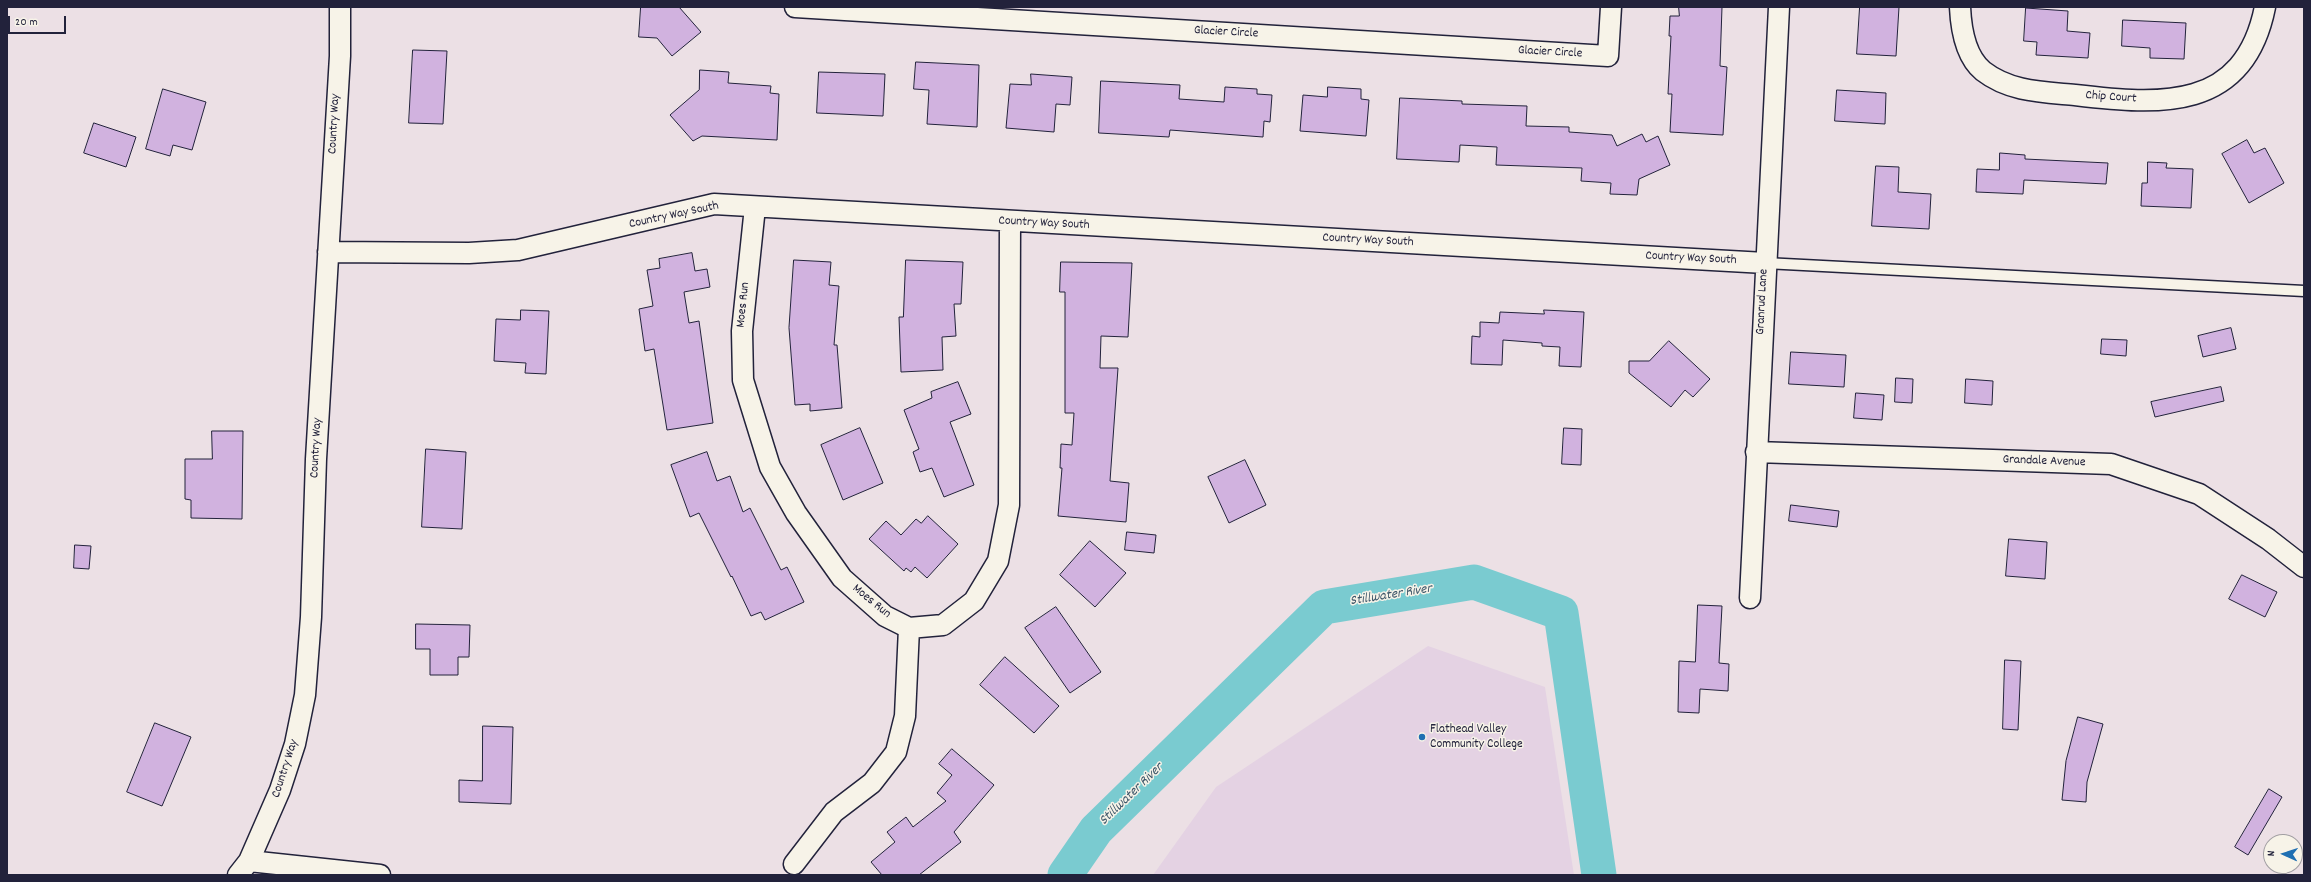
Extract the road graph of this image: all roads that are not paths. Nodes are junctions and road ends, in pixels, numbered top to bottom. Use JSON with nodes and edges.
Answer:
{"nodes":[{"id":1,"x":340,"y":7,"type":"edge"},
{"id":2,"x":795,"y":7,"type":"edge"},
{"id":3,"x":1611,"y":7,"type":"edge"},
{"id":4,"x":1779,"y":7,"type":"edge"},
{"id":5,"x":1960,"y":7,"type":"edge"},
{"id":6,"x":2265,"y":7,"type":"edge"},
{"id":7,"x":754,"y":207,"type":"junction"},
{"id":8,"x":1010,"y":222,"type":"junction"},
{"id":9,"x":328,"y":252,"type":"junction"},
{"id":10,"x":1765,"y":263,"type":"junction"},
{"id":11,"x":2304,"y":291,"type":"edge"},
{"id":12,"x":1756,"y":452,"type":"junction"},
{"id":13,"x":2304,"y":567,"type":"edge"},
{"id":14,"x":1750,"y":598,"type":"dead end"},
{"id":15,"x":909,"y":628,"type":"junction"},
{"id":16,"x":794,"y":864,"type":"dead end"},
{"id":17,"x":244,"y":868,"type":"edge"},
{"id":18,"x":380,"y":875,"type":"edge"}],
"edges":[{"from":1,"to":9,"type":"street","name":"Country Way"},
{"from":2,"to":3,"type":"street","name":"Glacier Circle"},
{"from":4,"to":10,"type":"street","name":"Granrud Lane"},
{"from":5,"to":6,"type":"street","name":"Chip Court"},
{"from":7,"to":8,"type":"street","name":"Country Way South"},
{"from":7,"to":9,"type":"street","name":"Country Way South"},
{"from":7,"to":15,"type":"street","name":"Moes Run"},
{"from":8,"to":10,"type":"street","name":"Country Way South"},
{"from":8,"to":15,"type":"street"},
{"from":9,"to":17,"type":"street","name":"Country Way"},
{"from":10,"to":11,"type":"lane"},
{"from":10,"to":12,"type":"street","name":"Granrud Lane"},
{"from":12,"to":13,"type":"street","name":"Grandale Avenue"},
{"from":12,"to":14,"type":"street","name":"Granrud Lane"},
{"from":15,"to":16,"type":"street"},
{"from":17,"to":18,"type":"street"}]}
